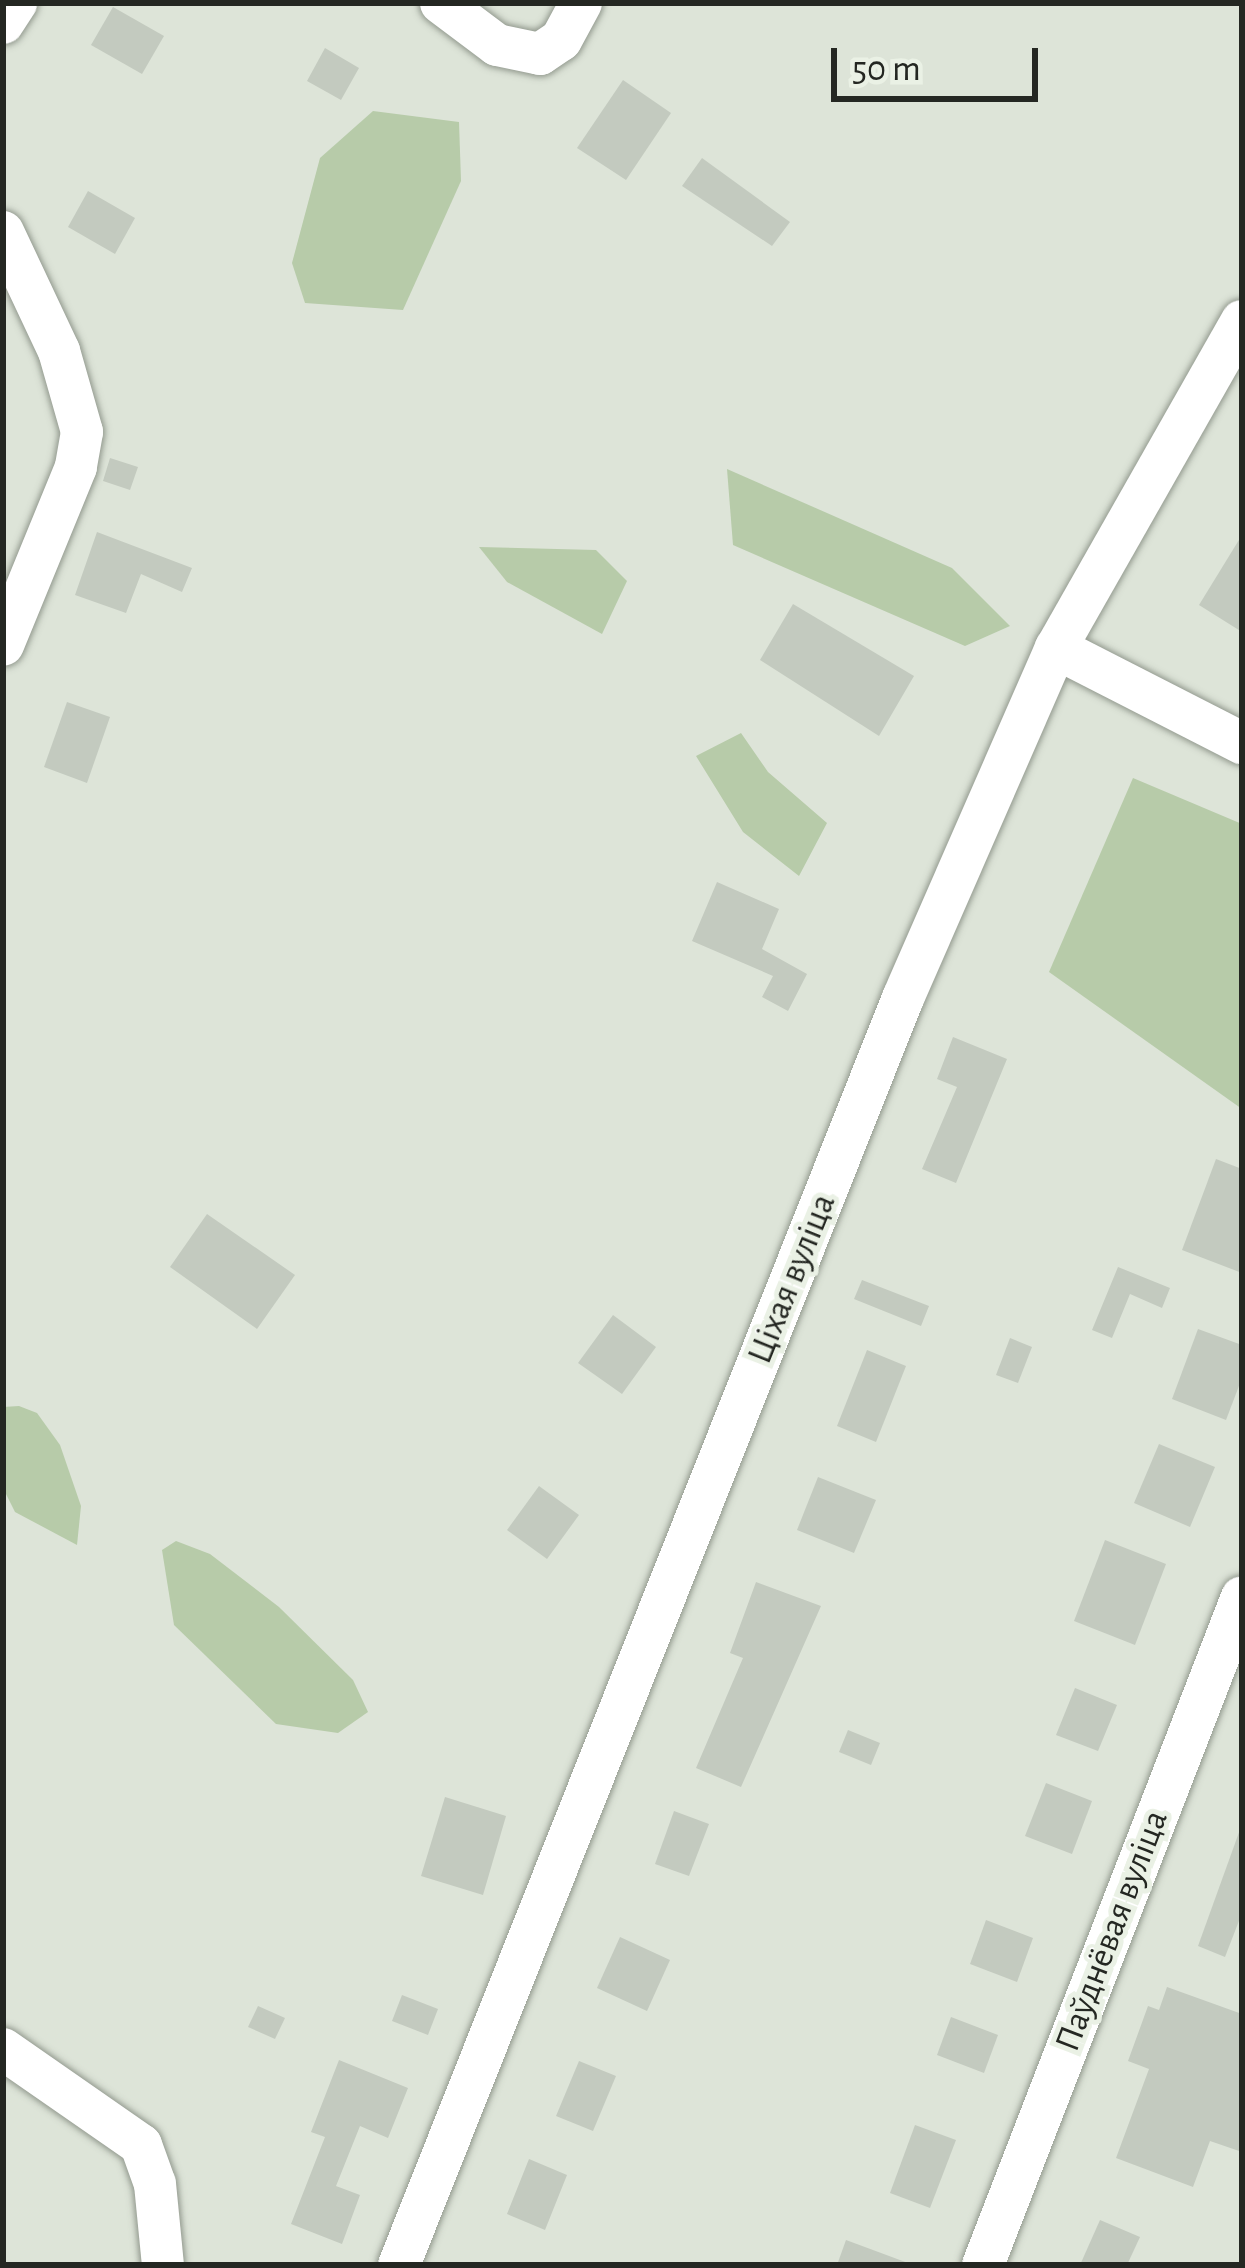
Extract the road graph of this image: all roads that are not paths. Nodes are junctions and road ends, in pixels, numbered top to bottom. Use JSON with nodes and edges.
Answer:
{"nodes":[{"id":1,"x":16,"y":3,"type":"edge"},
{"id":2,"x":441,"y":3,"type":"edge"},
{"id":3,"x":580,"y":3,"type":"edge"},
{"id":4,"x":3,"y":23,"type":"edge"},
{"id":5,"x":3,"y":232,"type":"edge"},
{"id":6,"x":1242,"y":320,"type":"edge"},
{"id":7,"x":3,"y":645,"type":"edge"},
{"id":8,"x":1056,"y":648,"type":"junction"},
{"id":9,"x":1242,"y":743,"type":"edge"},
{"id":10,"x":1242,"y":1597,"type":"edge"},
{"id":11,"x":3,"y":2049,"type":"edge"},
{"id":12,"x":163,"y":2265,"type":"edge"},
{"id":13,"x":399,"y":2265,"type":"edge"},
{"id":14,"x":983,"y":2265,"type":"edge"}],
"edges":[{"from":1,"to":4,"type":"street"},
{"from":2,"to":3,"type":"street"},
{"from":5,"to":7,"type":"street"},
{"from":6,"to":8,"type":"street","name":"Ціхая вуліца"},
{"from":8,"to":9,"type":"street"},
{"from":8,"to":13,"type":"street","name":"Ціхая вуліца"},
{"from":10,"to":14,"type":"street","name":"Паўднёвая вуліца"},
{"from":11,"to":12,"type":"street"}]}
